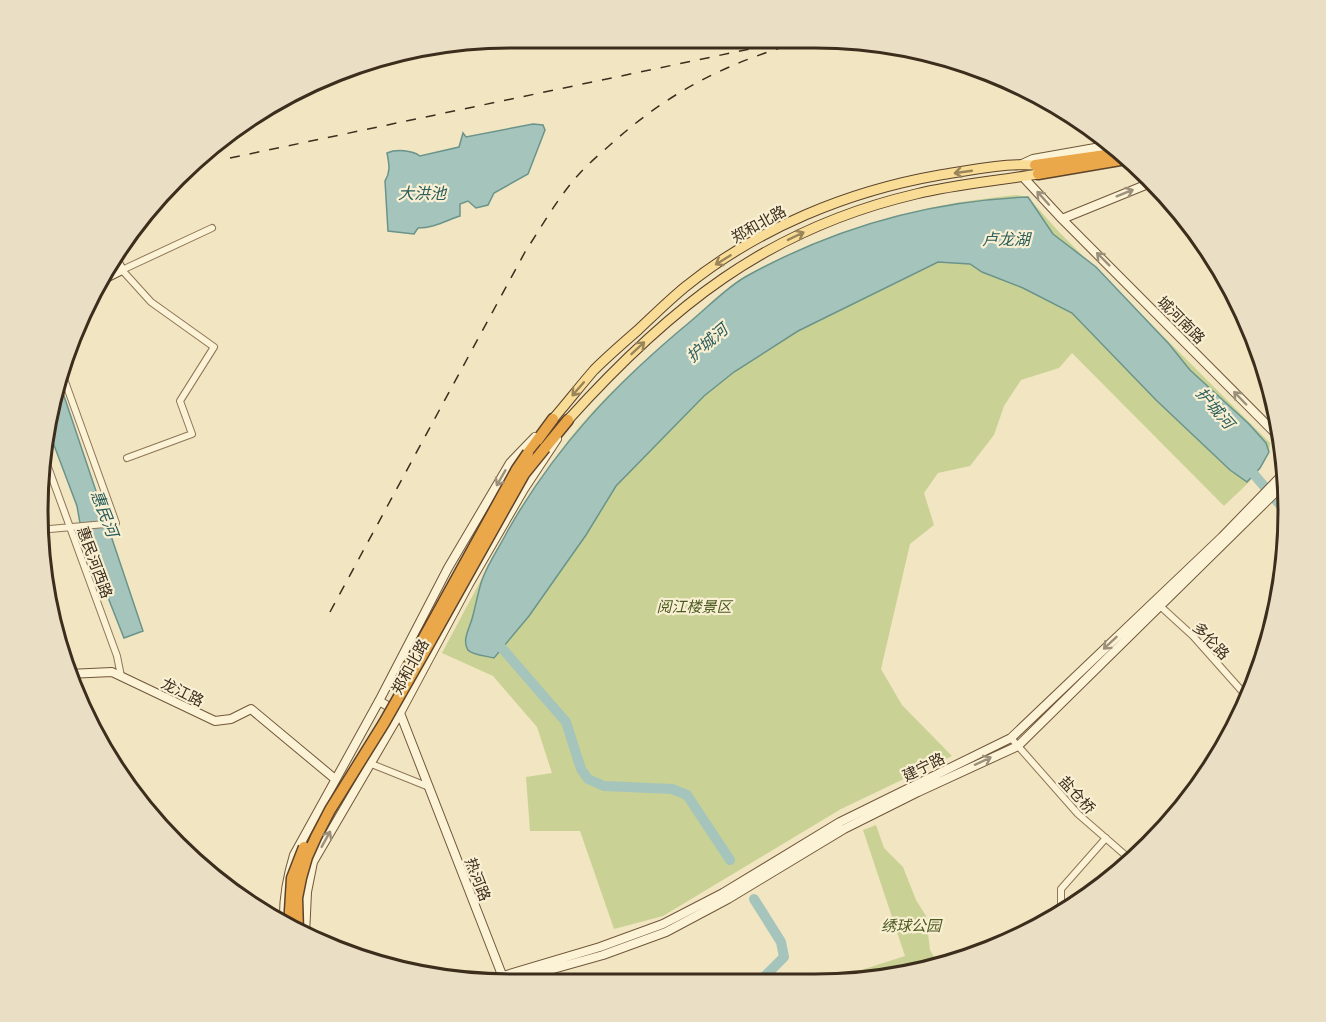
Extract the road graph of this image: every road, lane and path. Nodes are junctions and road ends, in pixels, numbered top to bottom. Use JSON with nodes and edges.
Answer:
{"nodes":[{"id":1,"x":1101,"y":147,"type":"edge"},
{"id":2,"x":1110,"y":155,"type":"edge"},
{"id":3,"x":1117,"y":160,"type":"edge"},
{"id":4,"x":1021,"y":164,"type":"junction"},
{"id":5,"x":1036,"y":170,"type":"junction"},
{"id":6,"x":1023,"y":177,"type":"junction"},
{"id":7,"x":1144,"y":186,"type":"edge"},
{"id":8,"x":1062,"y":219,"type":"junction"},
{"id":9,"x":212,"y":228,"type":"dead end"},
{"id":10,"x":119,"y":265,"type":"edge"},
{"id":11,"x":122,"y":270,"type":"junction"},
{"id":12,"x":114,"y":274,"type":"edge"},
{"id":13,"x":66,"y":385,"type":"edge"},
{"id":14,"x":553,"y":419,"type":"junction"},
{"id":15,"x":568,"y":420,"type":"junction"},
{"id":16,"x":1270,"y":428,"type":"edge"},
{"id":17,"x":127,"y":458,"type":"dead end"},
{"id":18,"x":50,"y":471,"type":"edge"},
{"id":19,"x":1277,"y":482,"type":"edge"},
{"id":20,"x":1277,"y":489,"type":"edge"},
{"id":21,"x":1259,"y":504,"type":"junction"},
{"id":22,"x":72,"y":527,"type":"junction"},
{"id":23,"x":49,"y":529,"type":"edge"},
{"id":24,"x":1157,"y":603,"type":"junction"},
{"id":25,"x":78,"y":674,"type":"edge"},
{"id":26,"x":121,"y":676,"type":"junction"},
{"id":27,"x":1242,"y":691,"type":"edge"},
{"id":28,"x":380,"y":701,"type":"junction"},
{"id":29,"x":400,"y":713,"type":"junction"},
{"id":30,"x":1011,"y":738,"type":"junction"},
{"id":31,"x":1018,"y":746,"type":"junction"},
{"id":32,"x":371,"y":762,"type":"junction"},
{"id":33,"x":335,"y":779,"type":"junction"},
{"id":34,"x":429,"y":787,"type":"junction"},
{"id":35,"x":1106,"y":838,"type":"junction"},
{"id":36,"x":1125,"y":855,"type":"edge"},
{"id":37,"x":1060,"y":903,"type":"edge"},
{"id":38,"x":283,"y":914,"type":"edge"},
{"id":39,"x":290,"y":917,"type":"edge"},
{"id":40,"x":298,"y":922,"type":"edge"},
{"id":41,"x":305,"y":926,"type":"edge"},
{"id":42,"x":501,"y":974,"type":"edge"},
{"id":43,"x":516,"y":974,"type":"edge"},
{"id":44,"x":535,"y":974,"type":"edge"}],
"edges":[{"from":1,"to":4,"type":"main road"},
{"from":2,"to":5,"type":"highway"},
{"from":3,"to":5,"type":"highway"},
{"from":4,"to":5,"type":"main road","name":"郑和北路"},
{"from":4,"to":14,"type":"main road","name":"郑和北路","one_way":true},
{"from":5,"to":6,"type":"main road","name":"郑和北路"},
{"from":8,"to":6,"type":"main road","name":"城河南路","one_way":true},
{"from":15,"to":6,"type":"main road","name":"郑和北路","one_way":true},
{"from":8,"to":7,"type":"main road","one_way":true},
{"from":16,"to":8,"type":"main road","name":"城河南路","one_way":true},
{"from":9,"to":11,"type":"street"},
{"from":10,"to":11,"type":"main road"},
{"from":11,"to":12,"type":"main road"},
{"from":11,"to":17,"type":"street"},
{"from":13,"to":22,"type":"street"},
{"from":14,"to":28,"type":"main road","name":"郑和北路","one_way":true},
{"from":14,"to":39,"type":"highway","name":"郑和北路","bridge":true},
{"from":15,"to":29,"type":"main road","name":"郑和北路"},
{"from":15,"to":40,"type":"highway","name":"郑和北路","bridge":true},
{"from":18,"to":22,"type":"street","name":"惠民河西路"},
{"from":19,"to":21,"type":"main road","name":"建宁路"},
{"from":20,"to":21,"type":"main road","name":"建宁路"},
{"from":21,"to":24,"type":"main road","name":"建宁路"},
{"from":22,"to":23,"type":"street"},
{"from":22,"to":26,"type":"street","name":"惠民河西路"},
{"from":24,"to":27,"type":"street","name":"多伦路"},
{"from":24,"to":30,"type":"main road","name":"建宁路","one_way":true},
{"from":24,"to":31,"type":"main road","name":"建宁路"},
{"from":25,"to":26,"type":"main road","name":"龙江路"},
{"from":26,"to":33,"type":"main road","name":"龙江路"},
{"from":28,"to":29,"type":"main road"},
{"from":28,"to":33,"type":"main road","name":"郑和北路"},
{"from":29,"to":32,"type":"main road","name":"郑和北路"},
{"from":29,"to":34,"type":"main road","name":"热河路"},
{"from":30,"to":31,"type":"street","name":"盐仓桥"},
{"from":30,"to":43,"type":"main road","name":"建宁路"},
{"from":31,"to":35,"type":"street","name":"盐仓桥"},
{"from":44,"to":31,"type":"main road","name":"建宁路","one_way":true},
{"from":32,"to":33,"type":"street"},
{"from":32,"to":34,"type":"street"},
{"from":41,"to":32,"type":"main road","name":"郑和北路","one_way":true},
{"from":33,"to":38,"type":"main road","name":"郑和北路"},
{"from":34,"to":42,"type":"main road","name":"热河路"},
{"from":35,"to":36,"type":"street","name":"盐仓桥"},
{"from":35,"to":37,"type":"street"}]}
